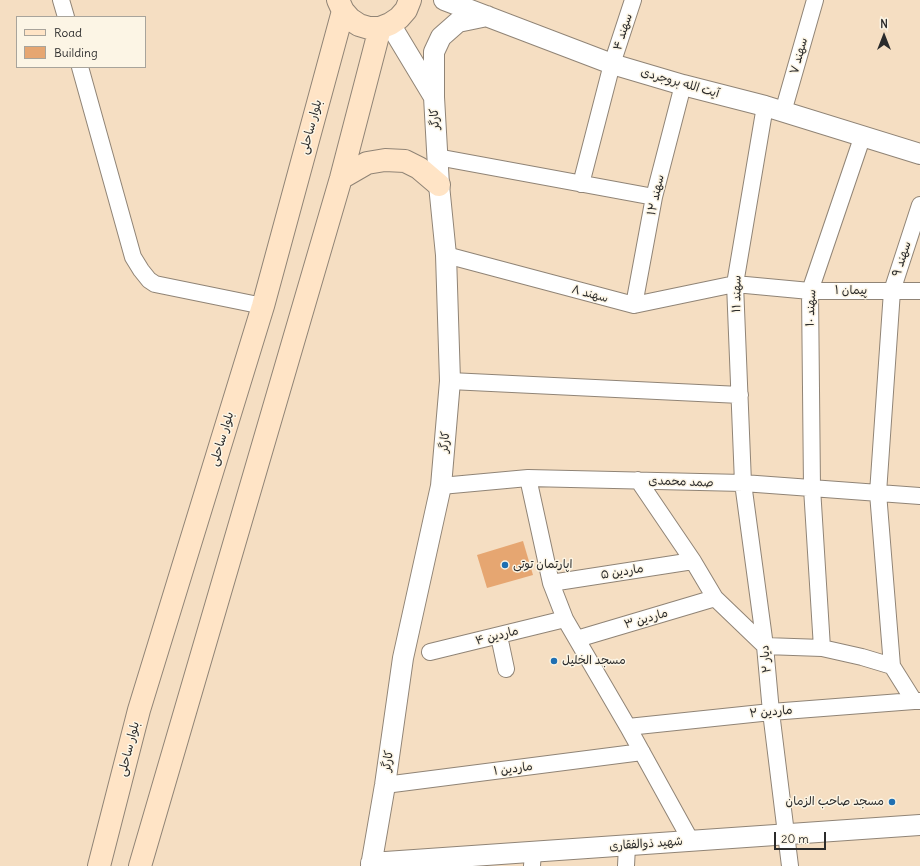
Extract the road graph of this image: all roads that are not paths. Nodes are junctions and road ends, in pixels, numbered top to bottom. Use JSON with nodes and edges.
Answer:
{"nodes":[{"id":1,"x":61,"y":0,"type":"edge"},
{"id":2,"x":410,"y":0,"type":"edge"},
{"id":3,"x":444,"y":0,"type":"edge"},
{"id":4,"x":633,"y":0,"type":"edge"},
{"id":5,"x":815,"y":0,"type":"edge"},
{"id":6,"x":340,"y":5,"type":"edge"},
{"id":7,"x":66,"y":16,"type":"edge"},
{"id":8,"x":487,"y":16,"type":"junction"},
{"id":9,"x":385,"y":26,"type":"junction"},
{"id":10,"x":612,"y":64,"type":"junction"},
{"id":11,"x":80,"y":68,"type":"edge"},
{"id":12,"x":683,"y":85,"type":"junction"},
{"id":13,"x":434,"y":97,"type":"junction"},
{"id":14,"x":774,"y":109,"type":"junction"},
{"id":15,"x":863,"y":135,"type":"junction"},
{"id":16,"x":920,"y":154,"type":"edge"},
{"id":17,"x":437,"y":158,"type":"junction"},
{"id":18,"x":340,"y":178,"type":"junction"},
{"id":19,"x":581,"y":184,"type":"junction"},
{"id":20,"x":439,"y":185,"type":"junction"},
{"id":21,"x":654,"y":197,"type":"junction"},
{"id":22,"x":920,"y":205,"type":"edge"},
{"id":23,"x":446,"y":255,"type":"junction"},
{"id":24,"x":735,"y":284,"type":"junction"},
{"id":25,"x":920,"y":290,"type":"edge"},
{"id":26,"x":810,"y":291,"type":"junction"},
{"id":27,"x":892,"y":291,"type":"junction"},
{"id":28,"x":634,"y":305,"type":"junction"},
{"id":29,"x":263,"y":306,"type":"junction"},
{"id":30,"x":450,"y":381,"type":"junction"},
{"id":31,"x":740,"y":395,"type":"junction"},
{"id":32,"x":528,"y":478,"type":"junction"},
{"id":33,"x":638,"y":480,"type":"junction"},
{"id":34,"x":743,"y":483,"type":"junction"},
{"id":35,"x":441,"y":486,"type":"junction"},
{"id":36,"x":812,"y":488,"type":"junction"},
{"id":37,"x":878,"y":493,"type":"junction"},
{"id":38,"x":920,"y":496,"type":"edge"},
{"id":39,"x":693,"y":561,"type":"junction"},
{"id":40,"x":551,"y":583,"type":"junction"},
{"id":41,"x":715,"y":598,"type":"junction"},
{"id":42,"x":565,"y":619,"type":"junction"},
{"id":43,"x":499,"y":636,"type":"junction"},
{"id":44,"x":577,"y":639,"type":"junction"},
{"id":45,"x":765,"y":646,"type":"junction"},
{"id":46,"x":822,"y":648,"type":"junction"},
{"id":47,"x":430,"y":652,"type":"dead end"},
{"id":48,"x":892,"y":666,"type":"junction"},
{"id":49,"x":506,"y":669,"type":"dead end"},
{"id":50,"x":917,"y":701,"type":"edge"},
{"id":51,"x":771,"y":712,"type":"junction"},
{"id":52,"x":628,"y":727,"type":"junction"},
{"id":53,"x":642,"y":752,"type":"junction"},
{"id":54,"x":385,"y":785,"type":"junction"},
{"id":55,"x":920,"y":825,"type":"edge"},
{"id":56,"x":787,"y":834,"type":"junction"},
{"id":57,"x":691,"y":841,"type":"junction"},
{"id":58,"x":627,"y":846,"type":"junction"},
{"id":59,"x":533,"y":859,"type":"edge"},
{"id":60,"x":371,"y":865,"type":"edge"},
{"id":61,"x":99,"y":866,"type":"edge"},
{"id":62,"x":140,"y":866,"type":"edge"},
{"id":63,"x":626,"y":866,"type":"edge"},
{"id":64,"x":790,"y":866,"type":"edge"}],
"edges":[{"from":1,"to":7,"type":"street"},
{"from":2,"to":9,"type":"main road"},
{"from":3,"to":8,"type":"street","name":"آیت الله بروجردی"},
{"from":4,"to":10,"type":"street","name":"سهند ۴"},
{"from":5,"to":14,"type":"street","name":"سهند ۷"},
{"from":6,"to":9,"type":"main road"},
{"from":6,"to":29,"type":"main road","name":"بلوار ساحلی"},
{"from":8,"to":10,"type":"street","name":"آیت الله بروجردی"},
{"from":8,"to":13,"type":"street"},
{"from":9,"to":13,"type":"street","name":"کارگر"},
{"from":9,"to":18,"type":"main road"},
{"from":10,"to":12,"type":"street","name":"آیت الله بروجردی"},
{"from":10,"to":19,"type":"street","name":"سهند ۴"},
{"from":11,"to":29,"type":"street"},
{"from":12,"to":14,"type":"street","name":"آیت الله بروجردی"},
{"from":12,"to":21,"type":"street","name":"سهند ۱۲"},
{"from":13,"to":17,"type":"street","name":"کارگر"},
{"from":14,"to":15,"type":"street","name":"آیت الله بروجردی"},
{"from":14,"to":24,"type":"street","name":"سهند ۱۱"},
{"from":15,"to":16,"type":"street","name":"آیت الله بروجردی"},
{"from":15,"to":26,"type":"street","name":"سهند ۱۰"},
{"from":17,"to":19,"type":"street"},
{"from":17,"to":20,"type":"street","name":"کارگر"},
{"from":18,"to":20,"type":"main road"},
{"from":18,"to":62,"type":"main road"},
{"from":19,"to":21,"type":"street"},
{"from":20,"to":23,"type":"street","name":"کارگر"},
{"from":21,"to":28,"type":"street","name":"سهند ۱۲"},
{"from":22,"to":27,"type":"street","name":"سهند ۹"},
{"from":23,"to":28,"type":"street","name":"سهند ۸"},
{"from":23,"to":30,"type":"street","name":"کارگر"},
{"from":24,"to":26,"type":"street","name":"پیمان ۱"},
{"from":24,"to":28,"type":"street","name":"سهند ۸"},
{"from":24,"to":31,"type":"street","name":"سهند ۱۱"},
{"from":25,"to":27,"type":"street","name":"پیمان ۱"},
{"from":26,"to":27,"type":"street","name":"پیمان ۱"},
{"from":26,"to":36,"type":"street","name":"سهند ۱۰"},
{"from":27,"to":37,"type":"street","name":"سهند ۹"},
{"from":29,"to":61,"type":"main road","name":"بلوار ساحلی"},
{"from":30,"to":31,"type":"street"},
{"from":30,"to":35,"type":"street","name":"کارگر"},
{"from":31,"to":34,"type":"street","name":"سهند ۱۱"},
{"from":32,"to":33,"type":"street","name":"صمد محمدی"},
{"from":32,"to":35,"type":"street","name":"صمد محمدی"},
{"from":32,"to":40,"type":"street"},
{"from":33,"to":34,"type":"street","name":"صمد محمدی"},
{"from":33,"to":39,"type":"street"},
{"from":34,"to":36,"type":"street","name":"صمد محمدی"},
{"from":34,"to":45,"type":"street","name":"دیار ۲"},
{"from":35,"to":54,"type":"street","name":"کارگر"},
{"from":36,"to":37,"type":"street","name":"صمد محمدی"},
{"from":36,"to":46,"type":"street","name":"سهند ۱۰"},
{"from":37,"to":38,"type":"street","name":"صمد محمدی"},
{"from":37,"to":48,"type":"street","name":"سهند ۹"},
{"from":39,"to":40,"type":"street","name":"ماردین ۵"},
{"from":39,"to":41,"type":"street"},
{"from":40,"to":42,"type":"street"},
{"from":41,"to":44,"type":"street","name":"ماردین ۳"},
{"from":41,"to":45,"type":"street"},
{"from":42,"to":43,"type":"street","name":"ماردین ۴"},
{"from":42,"to":44,"type":"street"},
{"from":43,"to":47,"type":"street","name":"ماردین ۴"},
{"from":43,"to":49,"type":"street"},
{"from":44,"to":52,"type":"street"},
{"from":45,"to":46,"type":"street"},
{"from":45,"to":51,"type":"street","name":"دیار ۲"},
{"from":46,"to":48,"type":"street"},
{"from":48,"to":50,"type":"street"},
{"from":50,"to":51,"type":"street","name":"ماردین ۲"},
{"from":51,"to":52,"type":"street","name":"ماردین ۲"},
{"from":51,"to":56,"type":"street","name":"دیار ۲"},
{"from":52,"to":53,"type":"street"},
{"from":53,"to":54,"type":"street","name":"ماردین ۱"},
{"from":53,"to":57,"type":"street"},
{"from":54,"to":60,"type":"street","name":"کارگر"},
{"from":55,"to":56,"type":"street","name":"شهید ذوالفقاری"},
{"from":56,"to":57,"type":"street","name":"شهید ذوالفقاری"},
{"from":56,"to":64,"type":"street","name":"دیار ۲"},
{"from":57,"to":58,"type":"street","name":"شهید ذوالفقاری"},
{"from":58,"to":59,"type":"street","name":"شهید ذوالفقاری"},
{"from":58,"to":63,"type":"street"},
{"from":59,"to":60,"type":"street","name":"شهید ذوالفقاری"}]}
